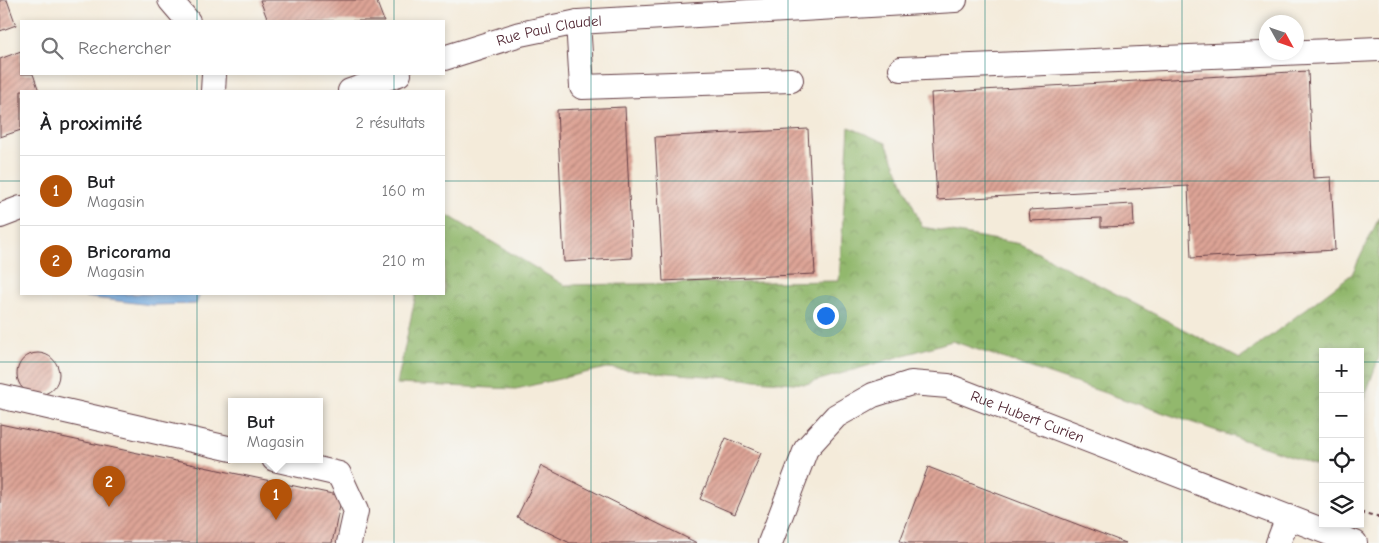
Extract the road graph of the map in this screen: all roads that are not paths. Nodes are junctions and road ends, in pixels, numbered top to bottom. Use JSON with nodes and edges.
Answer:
{"nodes":[{"id":1,"x":170,"y":0,"type":"edge"},
{"id":2,"x":955,"y":0,"type":"edge"},
{"id":3,"x":879,"y":2,"type":"edge"},
{"id":4,"x":187,"y":20,"type":"edge"},
{"id":5,"x":578,"y":22,"type":"junction"},
{"id":6,"x":1379,"y":49,"type":"edge"},
{"id":7,"x":445,"y":58,"type":"edge"},
{"id":8,"x":901,"y":70,"type":"dead end"},
{"id":9,"x":214,"y":75,"type":"edge"},
{"id":10,"x":396,"y":75,"type":"edge"},
{"id":11,"x":791,"y":80,"type":"dead end"},
{"id":12,"x":214,"y":90,"type":"edge"},
{"id":13,"x":353,"y":90,"type":"edge"},
{"id":14,"x":20,"y":208,"type":"edge"},
{"id":15,"x":0,"y":216,"type":"edge"},
{"id":16,"x":0,"y":396,"type":"edge"},
{"id":17,"x":228,"y":448,"type":"edge"},
{"id":18,"x":291,"y":463,"type":"edge"},
{"id":19,"x":1288,"y":517,"type":"junction"},
{"id":20,"x":349,"y":543,"type":"edge"},
{"id":21,"x":770,"y":543,"type":"edge"},
{"id":22,"x":1278,"y":543,"type":"edge"},
{"id":23,"x":1354,"y":543,"type":"edge"}],
"edges":[{"from":1,"to":4,"type":"street"},
{"from":2,"to":3,"type":"street","name":"Rue Paul Claudel"},
{"from":3,"to":5,"type":"street","name":"Rue Paul Claudel"},
{"from":5,"to":7,"type":"street","name":"Rue Paul Claudel"},
{"from":5,"to":11,"type":"street"},
{"from":6,"to":8,"type":"street"},
{"from":9,"to":12,"type":"street"},
{"from":10,"to":13,"type":"street"},
{"from":14,"to":15,"type":"street"},
{"from":16,"to":17,"type":"street"},
{"from":18,"to":20,"type":"street"},
{"from":19,"to":21,"type":"street","name":"Rue Hubert Curien"},
{"from":19,"to":22,"type":"street"},
{"from":19,"to":23,"type":"street","name":"Rue Hubert Curien"}]}
